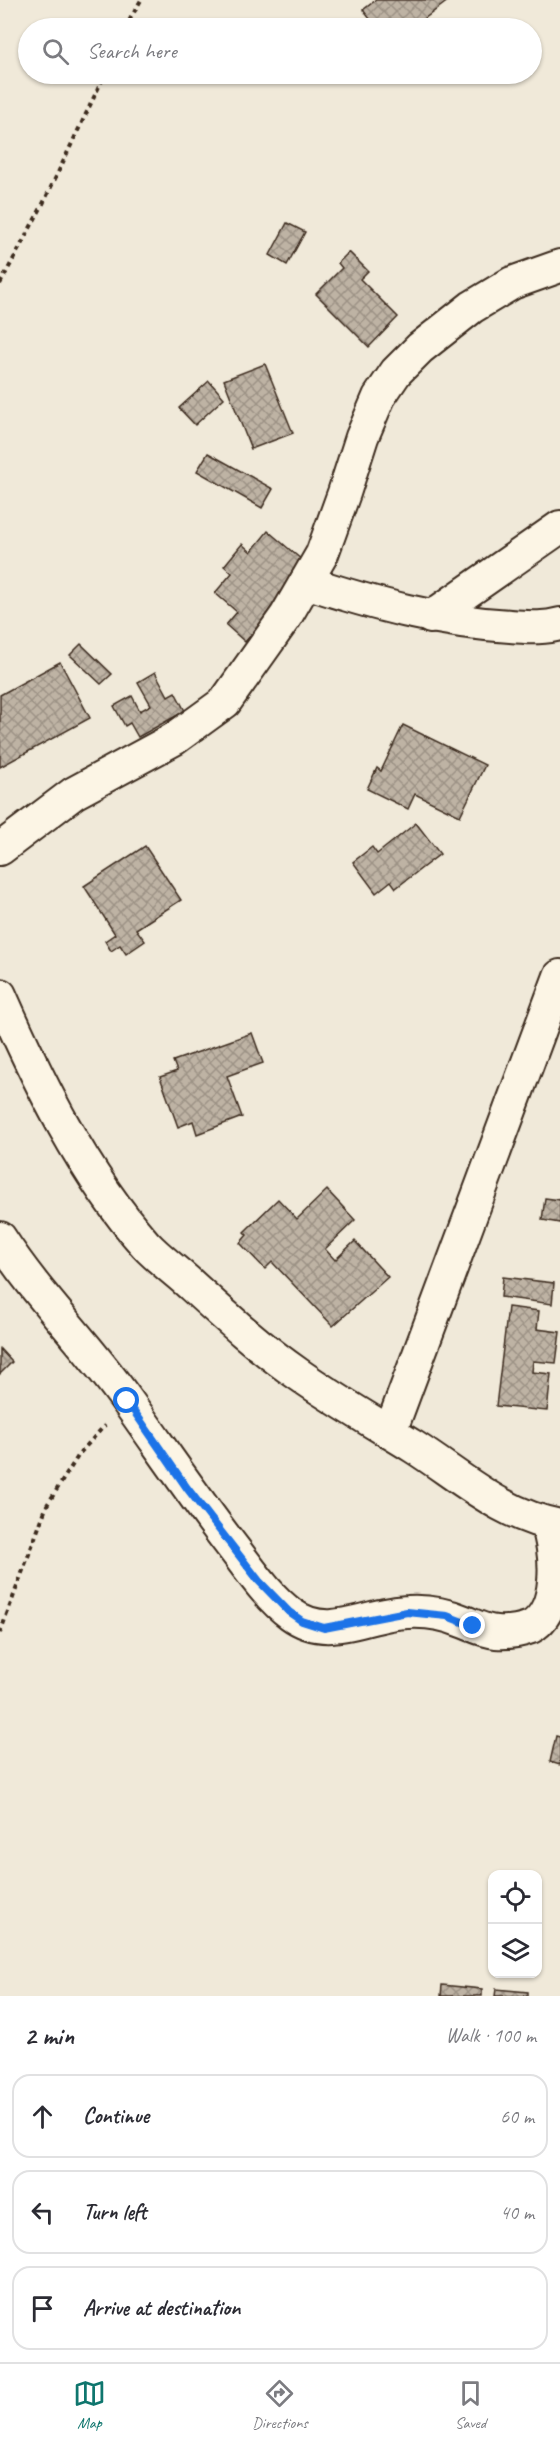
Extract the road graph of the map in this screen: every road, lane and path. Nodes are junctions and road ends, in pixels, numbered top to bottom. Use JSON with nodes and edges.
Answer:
{"nodes":[{"id":1,"x":141,"y":0,"type":"edge"},
{"id":2,"x":131,"y":18,"type":"edge"},
{"id":3,"x":100,"y":84,"type":"edge"},
{"id":4,"x":560,"y":266,"type":"edge"},
{"id":5,"x":0,"y":284,"type":"edge"},
{"id":6,"x":560,"y":526,"type":"edge"},
{"id":7,"x":306,"y":582,"type":"junction"},
{"id":8,"x":431,"y":616,"type":"junction"},
{"id":9,"x":560,"y":624,"type":"edge"},
{"id":10,"x":0,"y":849,"type":"edge"},
{"id":11,"x":560,"y":976,"type":"edge"},
{"id":12,"x":0,"y":995,"type":"edge"},
{"id":13,"x":0,"y":1238,"type":"edge"},
{"id":14,"x":127,"y":1401,"type":"junction"},
{"id":15,"x":390,"y":1432,"type":"junction"},
{"id":16,"x":553,"y":1525,"type":"edge"},
{"id":17,"x":0,"y":1633,"type":"edge"}],
"edges":[{"from":1,"to":2,"type":"path"},
{"from":3,"to":5,"type":"path"},
{"from":4,"to":7,"type":"street"},
{"from":6,"to":8,"type":"street"},
{"from":7,"to":8,"type":"street"},
{"from":7,"to":10,"type":"street"},
{"from":8,"to":9,"type":"street"},
{"from":11,"to":15,"type":"street"},
{"from":12,"to":15,"type":"street"},
{"from":13,"to":14,"type":"street"},
{"from":14,"to":16,"type":"street"},
{"from":14,"to":17,"type":"path"},
{"from":15,"to":16,"type":"street"}]}
